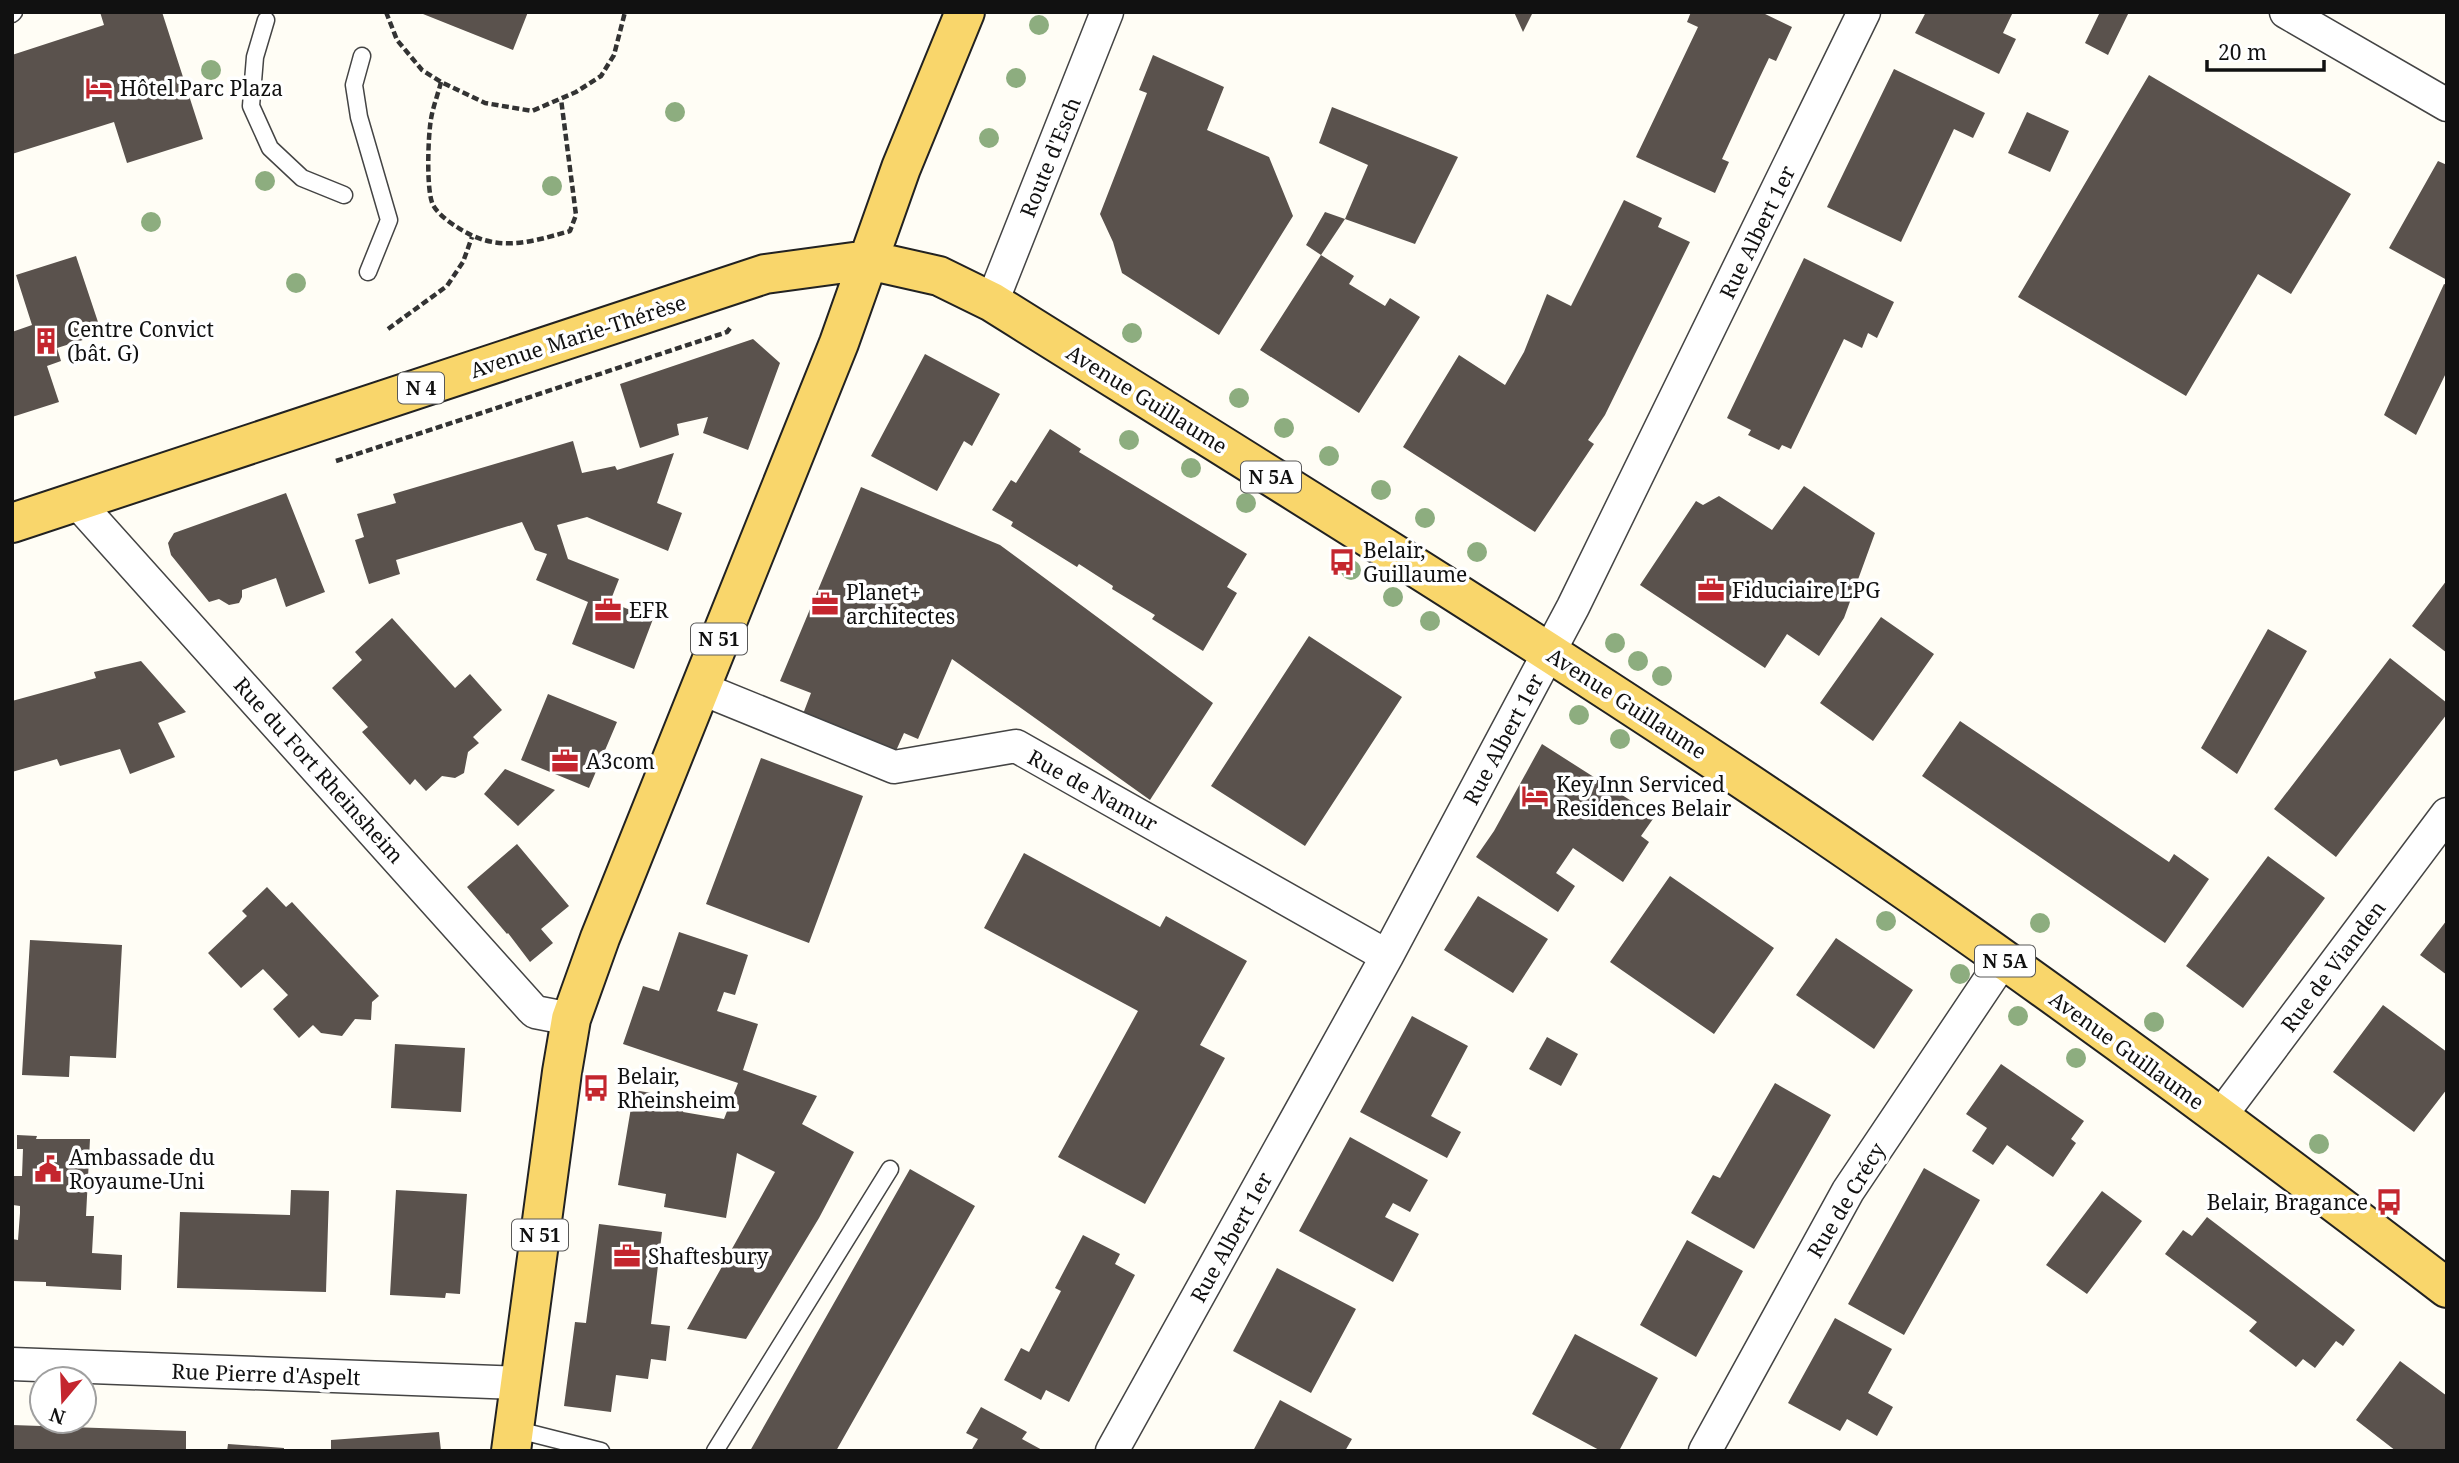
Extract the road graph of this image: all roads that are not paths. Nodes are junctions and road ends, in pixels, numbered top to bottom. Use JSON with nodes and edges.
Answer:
{"nodes":[{"id":1,"x":965,"y":12,"type":"edge"},
{"id":2,"x":1107,"y":12,"type":"edge"},
{"id":3,"x":1864,"y":12,"type":"edge"},
{"id":4,"x":2286,"y":12,"type":"edge"},
{"id":5,"x":266,"y":20,"type":"dead end"},
{"id":6,"x":362,"y":56,"type":"dead end"},
{"id":7,"x":2447,"y":105,"type":"edge"},
{"id":8,"x":344,"y":195,"type":"dead end"},
{"id":9,"x":868,"y":260,"type":"junction"},
{"id":10,"x":368,"y":272,"type":"dead end"},
{"id":11,"x":992,"y":302,"type":"junction"},
{"id":12,"x":77,"y":502,"type":"junction"},
{"id":13,"x":12,"y":523,"type":"edge"},
{"id":14,"x":1549,"y":652,"type":"junction"},
{"id":15,"x":700,"y":688,"type":"junction"},
{"id":16,"x":2447,"y":814,"type":"edge"},
{"id":17,"x":1387,"y":956,"type":"junction"},
{"id":18,"x":2003,"y":960,"type":"junction"},
{"id":19,"x":571,"y":1019,"type":"junction"},
{"id":20,"x":2220,"y":1118,"type":"junction"},
{"id":21,"x":890,"y":1169,"type":"dead end"},
{"id":22,"x":2447,"y":1288,"type":"edge"},
{"id":23,"x":12,"y":1364,"type":"edge"},
{"id":24,"x":520,"y":1383,"type":"junction"},
{"id":25,"x":513,"y":1440,"type":"edge"},
{"id":26,"x":601,"y":1451,"type":"edge"},
{"id":27,"x":715,"y":1451,"type":"edge"},
{"id":28,"x":1112,"y":1451,"type":"edge"},
{"id":29,"x":1705,"y":1451,"type":"edge"}],
"edges":[{"from":1,"to":9,"type":"main road"},
{"from":2,"to":11,"type":"street","name":"Route d'Esch"},
{"from":3,"to":14,"type":"street","name":"Rue Albert 1er"},
{"from":4,"to":7,"type":"street"},
{"from":5,"to":8,"type":"lane"},
{"from":6,"to":10,"type":"lane"},
{"from":9,"to":11,"type":"main road","name":"Avenue Guillaume","number":"N 5A"},
{"from":9,"to":12,"type":"main road","name":"Avenue Marie-Thérèse","number":"N 4"},
{"from":9,"to":15,"type":"main road","number":"N 51"},
{"from":11,"to":14,"type":"main road","name":"Avenue Guillaume","number":"N 5A"},
{"from":12,"to":13,"type":"main road","name":"Avenue Marie-Thérèse","number":"N 4"},
{"from":12,"to":19,"type":"street","name":"Rue du Fort Rheinsheim"},
{"from":14,"to":17,"type":"street","name":"Rue Albert 1er"},
{"from":14,"to":18,"type":"main road","name":"Avenue Guillaume","number":"N 5A"},
{"from":15,"to":17,"type":"street","name":"Rue de Namur"},
{"from":15,"to":19,"type":"main road","number":"N 51"},
{"from":16,"to":20,"type":"street","name":"Rue de Vianden"},
{"from":17,"to":28,"type":"street","name":"Rue Albert 1er"},
{"from":18,"to":20,"type":"main road","name":"Avenue Guillaume","number":"N 5A"},
{"from":18,"to":29,"type":"street","name":"Rue de Crécy"},
{"from":19,"to":24,"type":"main road","number":"N 51"},
{"from":20,"to":22,"type":"main road","name":"Avenue Guillaume","number":"N 5A"},
{"from":21,"to":27,"type":"lane"},
{"from":23,"to":24,"type":"street","name":"Rue Pierre d'Aspelt"},
{"from":24,"to":25,"type":"main road","number":"N 51"},
{"from":25,"to":26,"type":"lane"}]}
